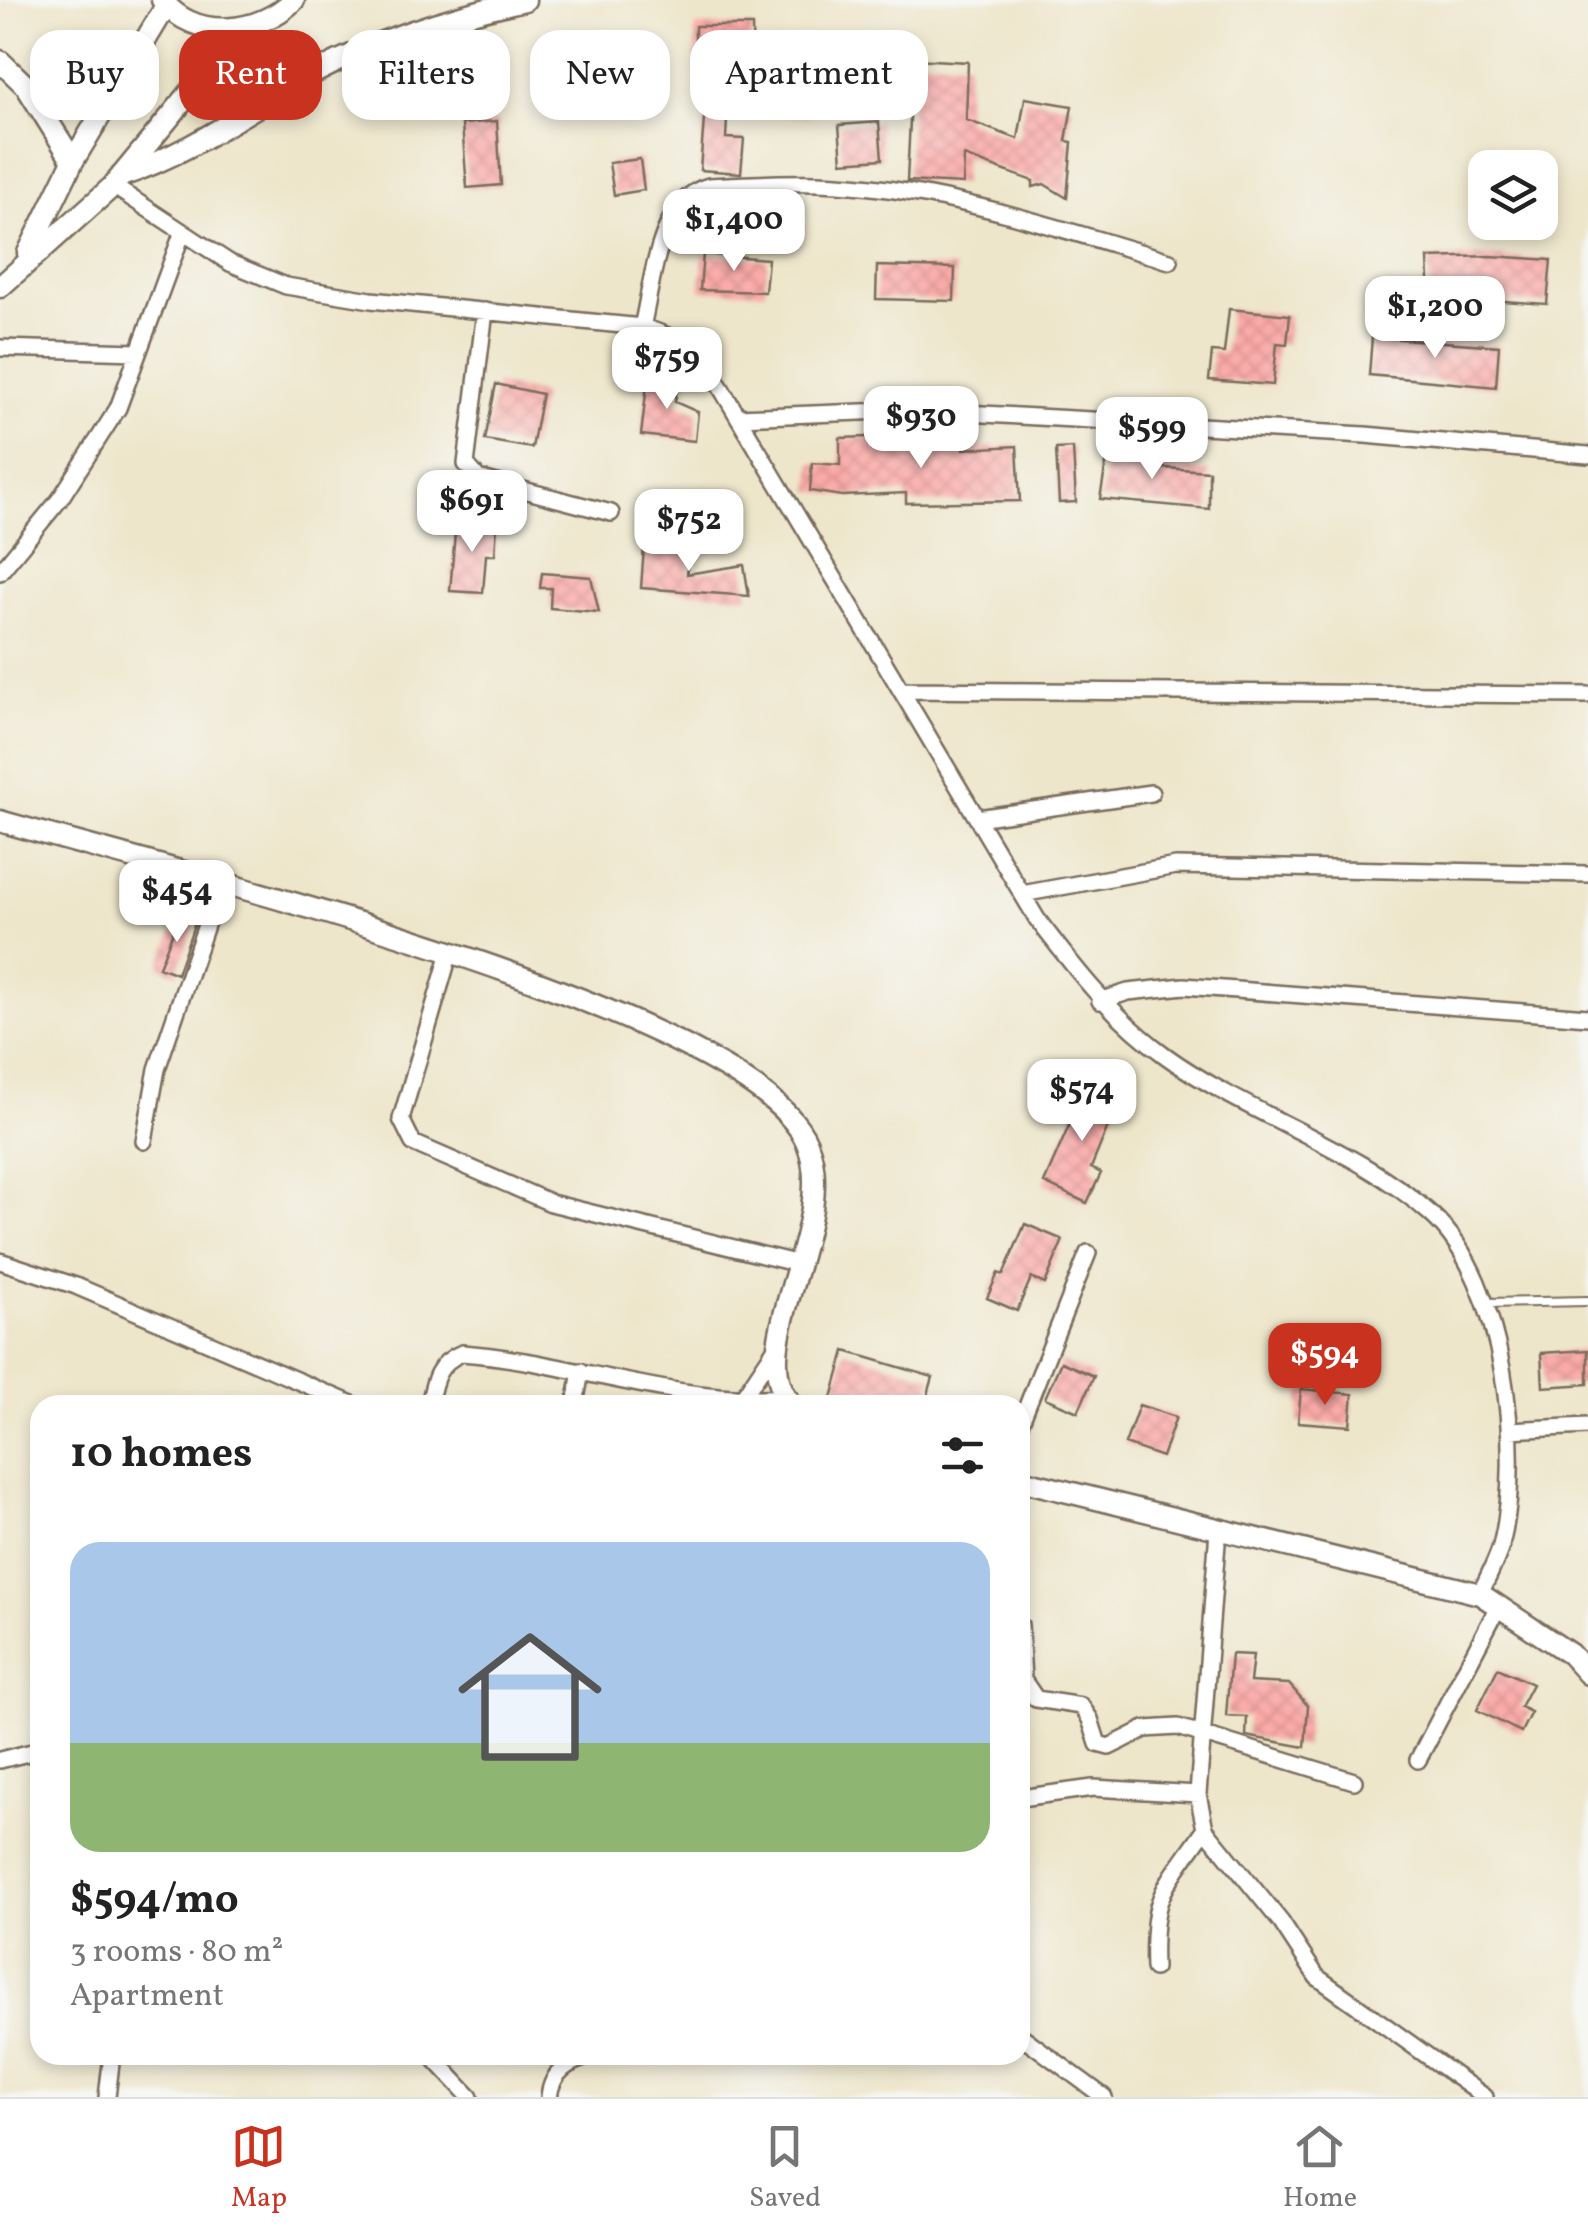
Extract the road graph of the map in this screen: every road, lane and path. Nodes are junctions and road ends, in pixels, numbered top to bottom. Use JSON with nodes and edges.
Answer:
{"nodes":[{"id":1,"x":294,"y":0,"type":"edge"},
{"id":2,"x":526,"y":0,"type":"edge"},
{"id":3,"x":164,"y":3,"type":"edge"},
{"id":4,"x":232,"y":30,"type":"joint"},
{"id":5,"x":0,"y":62,"type":"edge"},
{"id":6,"x":179,"y":106,"type":"edge"},
{"id":7,"x":73,"y":161,"type":"junction"},
{"id":8,"x":117,"y":181,"type":"junction"},
{"id":9,"x":182,"y":234,"type":"junction"},
{"id":10,"x":1170,"y":261,"type":"dead end"},
{"id":11,"x":22,"y":264,"type":"junction"},
{"id":12,"x":0,"y":287,"type":"edge"},
{"id":13,"x":484,"y":311,"type":"junction"},
{"id":14,"x":642,"y":326,"type":"junction"},
{"id":15,"x":0,"y":348,"type":"edge"},
{"id":16,"x":138,"y":352,"type":"junction"},
{"id":17,"x":738,"y":417,"type":"junction"},
{"id":18,"x":1588,"y":455,"type":"edge"},
{"id":19,"x":610,"y":513,"type":"dead end"},
{"id":20,"x":0,"y":572,"type":"edge"},
{"id":21,"x":900,"y":690,"type":"junction"},
{"id":22,"x":1588,"y":696,"type":"edge"},
{"id":23,"x":1151,"y":793,"type":"dead end"},
{"id":24,"x":977,"y":818,"type":"junction"},
{"id":25,"x":0,"y":821,"type":"edge"},
{"id":26,"x":1588,"y":874,"type":"edge"},
{"id":27,"x":220,"y":884,"type":"junction"},
{"id":28,"x":1022,"y":894,"type":"junction"},
{"id":29,"x":450,"y":952,"type":"junction"},
{"id":30,"x":1100,"y":1001,"type":"junction"},
{"id":31,"x":1588,"y":1017,"type":"edge"},
{"id":32,"x":144,"y":1141,"type":"dead end"},
{"id":33,"x":1088,"y":1253,"type":"dead end"},
{"id":34,"x":0,"y":1261,"type":"edge"},
{"id":35,"x":799,"y":1264,"type":"junction"},
{"id":36,"x":1588,"y":1300,"type":"edge"},
{"id":37,"x":1486,"y":1304,"type":"junction"},
{"id":38,"x":776,"y":1349,"type":"junction"},
{"id":39,"x":582,"y":1371,"type":"junction"},
{"id":40,"x":325,"y":1395,"type":"edge"},
{"id":41,"x":431,"y":1395,"type":"edge"},
{"id":42,"x":577,"y":1395,"type":"edge"},
{"id":43,"x":659,"y":1395,"type":"edge"},
{"id":44,"x":744,"y":1395,"type":"edge"},
{"id":45,"x":787,"y":1395,"type":"edge"},
{"id":46,"x":1030,"y":1399,"type":"edge"},
{"id":47,"x":1588,"y":1426,"type":"edge"},
{"id":48,"x":1509,"y":1430,"type":"junction"},
{"id":49,"x":1030,"y":1483,"type":"edge"},
{"id":50,"x":1218,"y":1530,"type":"junction"},
{"id":51,"x":1480,"y":1594,"type":"junction"},
{"id":52,"x":1498,"y":1607,"type":"junction"},
{"id":53,"x":1588,"y":1674,"type":"edge"},
{"id":54,"x":1030,"y":1690,"type":"edge"},
{"id":55,"x":1202,"y":1732,"type":"junction"},
{"id":56,"x":30,"y":1752,"type":"edge"},
{"id":57,"x":0,"y":1760,"type":"edge"},
{"id":58,"x":1418,"y":1760,"type":"dead end"},
{"id":59,"x":1354,"y":1780,"type":"dead end"},
{"id":60,"x":1198,"y":1794,"type":"junction"},
{"id":61,"x":1030,"y":1797,"type":"edge"},
{"id":62,"x":1206,"y":1829,"type":"junction"},
{"id":63,"x":1154,"y":1968,"type":"dead end"},
{"id":64,"x":1030,"y":2042,"type":"edge"},
{"id":65,"x":111,"y":2065,"type":"edge"},
{"id":66,"x":440,"y":2065,"type":"edge"},
{"id":67,"x":565,"y":2065,"type":"edge"},
{"id":68,"x":108,"y":2097,"type":"edge"},
{"id":69,"x":470,"y":2097,"type":"edge"},
{"id":70,"x":549,"y":2097,"type":"edge"},
{"id":71,"x":1104,"y":2097,"type":"edge"},
{"id":72,"x":1486,"y":2097,"type":"edge"}],
"edges":[{"from":1,"to":4,"type":"street"},
{"from":2,"to":8,"type":"street"},
{"from":3,"to":4,"type":"street"},
{"from":3,"to":7,"type":"street"},
{"from":5,"to":7,"type":"street"},
{"from":6,"to":8,"type":"street"},
{"from":7,"to":11,"type":"street"},
{"from":8,"to":9,"type":"street"},
{"from":8,"to":11,"type":"street"},
{"from":9,"to":13,"type":"street"},
{"from":9,"to":16,"type":"street"},
{"from":10,"to":14,"type":"street"},
{"from":11,"to":12,"type":"street"},
{"from":13,"to":14,"type":"street"},
{"from":13,"to":19,"type":"street"},
{"from":14,"to":17,"type":"street"},
{"from":15,"to":16,"type":"street"},
{"from":16,"to":20,"type":"street"},
{"from":17,"to":18,"type":"street"},
{"from":17,"to":21,"type":"street"},
{"from":21,"to":22,"type":"street"},
{"from":21,"to":24,"type":"street"},
{"from":23,"to":24,"type":"street"},
{"from":24,"to":28,"type":"street"},
{"from":25,"to":27,"type":"street"},
{"from":26,"to":28,"type":"street"},
{"from":27,"to":29,"type":"street"},
{"from":27,"to":32,"type":"street"},
{"from":28,"to":30,"type":"street"},
{"from":29,"to":35,"type":"street"},
{"from":29,"to":35,"type":"street"},
{"from":30,"to":31,"type":"street"},
{"from":30,"to":37,"type":"street"},
{"from":33,"to":46,"type":"street"},
{"from":34,"to":40,"type":"street"},
{"from":35,"to":38,"type":"street"},
{"from":36,"to":37,"type":"lane"},
{"from":37,"to":48,"type":"street"},
{"from":38,"to":44,"type":"street"},
{"from":38,"to":45,"type":"street"},
{"from":39,"to":41,"type":"street"},
{"from":39,"to":42,"type":"street"},
{"from":39,"to":43,"type":"street"},
{"from":47,"to":48,"type":"street"},
{"from":48,"to":51,"type":"street"},
{"from":49,"to":50,"type":"street"},
{"from":50,"to":51,"type":"street"},
{"from":50,"to":55,"type":"street"},
{"from":51,"to":52,"type":"street"},
{"from":52,"to":53,"type":"street"},
{"from":52,"to":58,"type":"street"},
{"from":54,"to":55,"type":"street"},
{"from":55,"to":59,"type":"street"},
{"from":55,"to":60,"type":"street"},
{"from":56,"to":57,"type":"street"},
{"from":60,"to":61,"type":"street"},
{"from":60,"to":62,"type":"street"},
{"from":62,"to":63,"type":"street"},
{"from":62,"to":72,"type":"street"},
{"from":64,"to":71,"type":"street"},
{"from":65,"to":68,"type":"street"},
{"from":66,"to":69,"type":"street"},
{"from":67,"to":70,"type":"street"}]}
